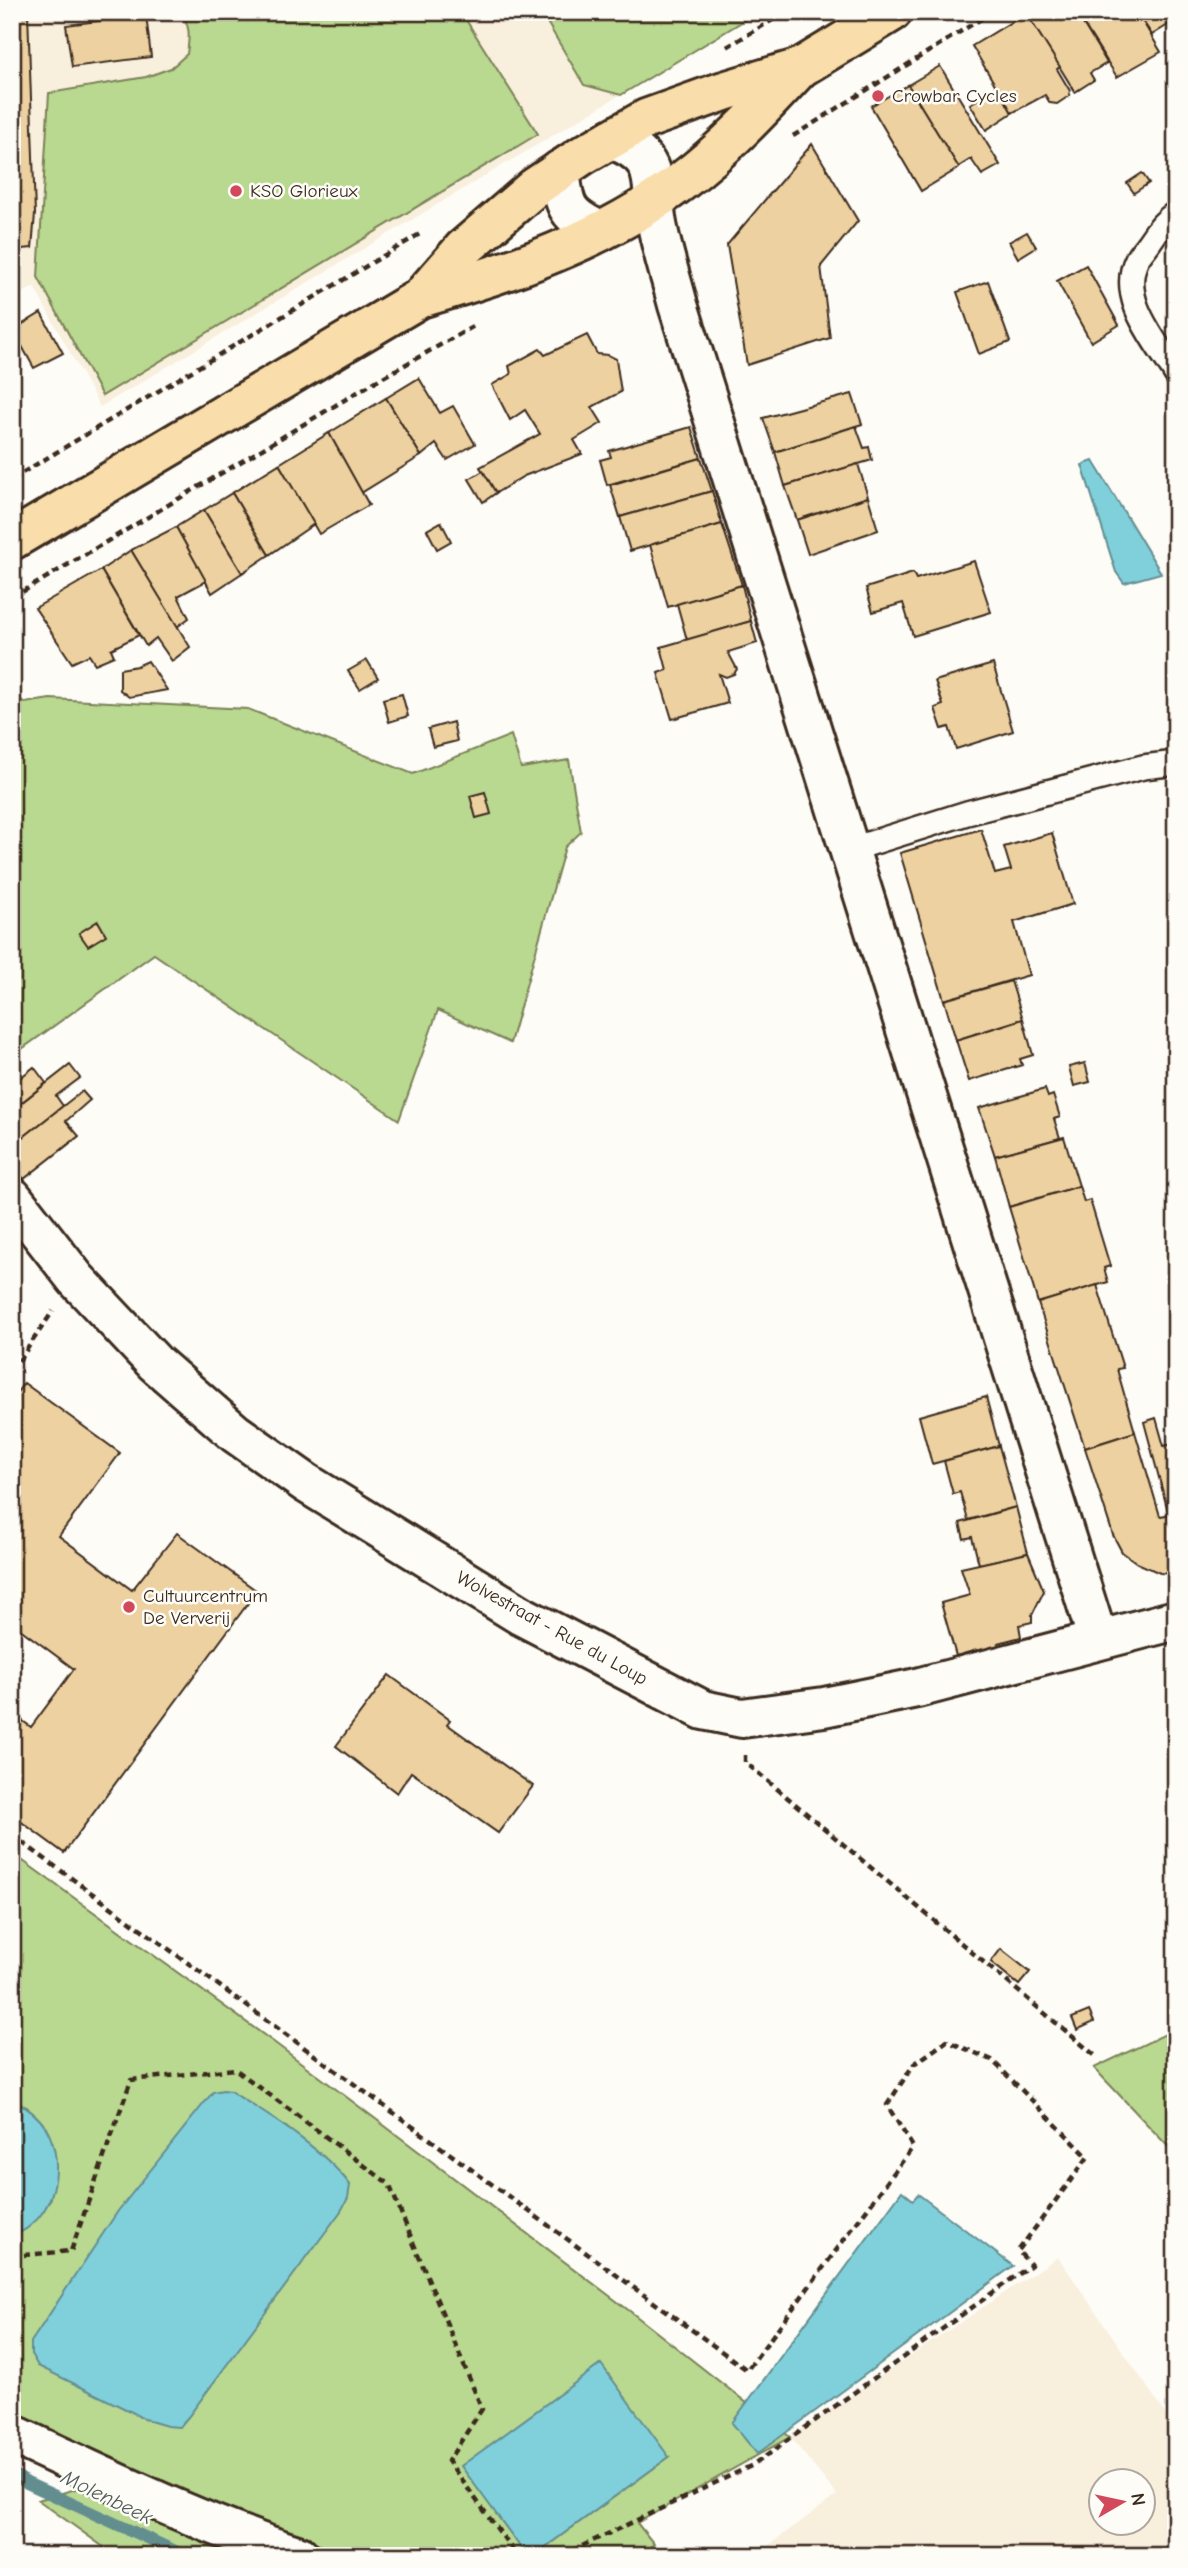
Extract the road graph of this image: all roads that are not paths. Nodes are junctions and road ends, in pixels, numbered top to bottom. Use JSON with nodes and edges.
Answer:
{"nodes":[{"id":1,"x":892,"y":12,"type":"edge"},
{"id":2,"x":800,"y":68,"type":"junction"},
{"id":3,"x":611,"y":139,"type":"junction"},
{"id":4,"x":560,"y":170,"type":"junction"},
{"id":5,"x":655,"y":199,"type":"junction"},
{"id":6,"x":1176,"y":213,"type":"edge"},
{"id":7,"x":601,"y":231,"type":"junction"},
{"id":8,"x":420,"y":299,"type":"junction"},
{"id":9,"x":1176,"y":374,"type":"edge"},
{"id":10,"x":12,"y":540,"type":"edge"},
{"id":11,"x":1176,"y":763,"type":"edge"},
{"id":12,"x":849,"y":850,"type":"junction"},
{"id":13,"x":12,"y":1197,"type":"edge"},
{"id":14,"x":1176,"y":1620,"type":"edge"},
{"id":15,"x":1098,"y":1640,"type":"junction"},
{"id":16,"x":12,"y":2434,"type":"edge"},
{"id":17,"x":300,"y":2556,"type":"edge"}],
"edges":[{"from":1,"to":2,"type":"main road"},
{"from":2,"to":3,"type":"main road"},
{"from":2,"to":5,"type":"main road"},
{"from":3,"to":4,"type":"main road"},
{"from":3,"to":5,"type":"street"},
{"from":4,"to":7,"type":"street"},
{"from":4,"to":8,"type":"main road"},
{"from":5,"to":7,"type":"main road"},
{"from":5,"to":12,"type":"street"},
{"from":6,"to":9,"type":"lane"},
{"from":7,"to":8,"type":"main road"},
{"from":8,"to":10,"type":"main road"},
{"from":11,"to":12,"type":"lane"},
{"from":12,"to":15,"type":"street"},
{"from":13,"to":15,"type":"street","name":"Wolvestraat - Rue du Loup"},
{"from":14,"to":15,"type":"street","name":"Wolvestraat - Rue du Loup"},
{"from":16,"to":17,"type":"street"}]}
